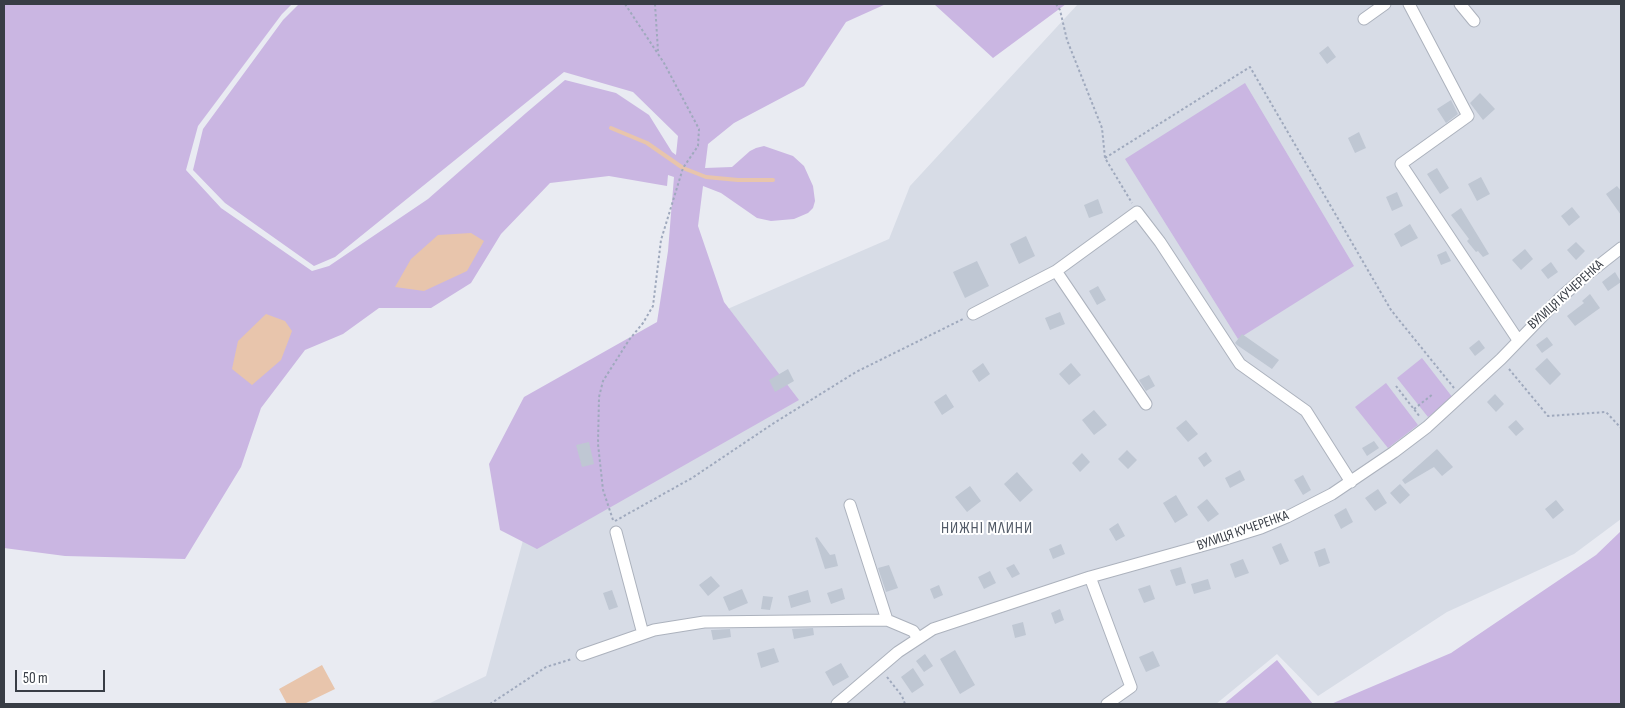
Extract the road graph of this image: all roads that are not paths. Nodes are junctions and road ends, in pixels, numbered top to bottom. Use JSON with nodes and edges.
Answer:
{"nodes":[{"id":1,"x":1385,"y":4,"type":"edge"},
{"id":2,"x":1409,"y":4,"type":"edge"},
{"id":3,"x":1460,"y":4,"type":"edge"},
{"id":4,"x":1364,"y":19,"type":"dead end"},
{"id":5,"x":1474,"y":21,"type":"dead end"},
{"id":6,"x":1621,"y":248,"type":"edge"},
{"id":7,"x":1056,"y":271,"type":"junction"},
{"id":8,"x":973,"y":314,"type":"road end"},
{"id":9,"x":1518,"y":340,"type":"junction"},
{"id":10,"x":1146,"y":404,"type":"dead end"},
{"id":11,"x":1351,"y":482,"type":"junction"},
{"id":12,"x":850,"y":505,"type":"dead end"},
{"id":13,"x":615,"y":527,"type":"road end"},
{"id":14,"x":1090,"y":576,"type":"junction"},
{"id":15,"x":886,"y":620,"type":"junction"},
{"id":16,"x":643,"y":634,"type":"junction"},
{"id":17,"x":918,"y":638,"type":"junction"},
{"id":18,"x":582,"y":655,"type":"road end"},
{"id":19,"x":837,"y":704,"type":"edge"},
{"id":20,"x":1107,"y":704,"type":"edge"}],
"edges":[{"from":1,"to":4,"type":"street"},
{"from":2,"to":9,"type":"street"},
{"from":3,"to":5,"type":"street"},
{"from":6,"to":9,"type":"street","name":"ВУЛИЦЯ КУЧЕРЕНКА"},
{"from":7,"to":8,"type":"street"},
{"from":7,"to":10,"type":"street"},
{"from":7,"to":11,"type":"street"},
{"from":9,"to":11,"type":"street","name":"ВУЛИЦЯ КУЧЕРЕНКА"},
{"from":11,"to":14,"type":"street","name":"ВУЛИЦЯ КУЧЕРЕНКА"},
{"from":12,"to":15,"type":"street"},
{"from":13,"to":16,"type":"street"},
{"from":14,"to":17,"type":"street","name":"ВУЛИЦЯ КУЧЕРЕНКА"},
{"from":14,"to":20,"type":"street"},
{"from":15,"to":16,"type":"street"},
{"from":15,"to":17,"type":"street"},
{"from":16,"to":18,"type":"street"},
{"from":17,"to":19,"type":"street","name":"ВУЛИЦЯ КУЧЕРЕНКА"}]}
